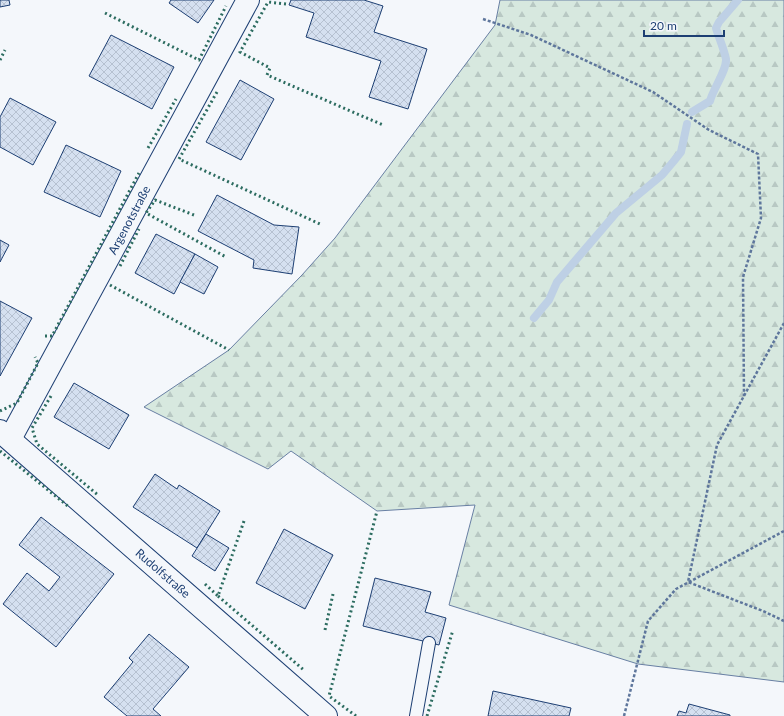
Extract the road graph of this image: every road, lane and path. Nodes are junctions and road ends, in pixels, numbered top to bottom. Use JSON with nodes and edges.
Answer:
{"nodes":[{"id":1,"x":248,"y":0,"type":"edge"},
{"id":2,"x":483,"y":19,"type":"dead end"},
{"id":3,"x":784,"y":323,"type":"edge"},
{"id":4,"x":744,"y":396,"type":"junction"},
{"id":5,"x":5,"y":435,"type":"edge"},
{"id":6,"x":784,"y":531,"type":"edge"},
{"id":7,"x":688,"y":582,"type":"junction"},
{"id":8,"x":784,"y":621,"type":"edge"},
{"id":9,"x":429,"y":643,"type":"dead end"},
{"id":10,"x":326,"y":716,"type":"edge"},
{"id":11,"x":416,"y":716,"type":"edge"},
{"id":12,"x":624,"y":716,"type":"edge"}],
"edges":[{"from":1,"to":5,"type":"street","name":"Argenotstraße"},
{"from":2,"to":4,"type":"path"},
{"from":3,"to":4,"type":"path"},
{"from":4,"to":7,"type":"path"},
{"from":5,"to":10,"type":"street","name":"Rudolfstraße"},
{"from":6,"to":7,"type":"path"},
{"from":7,"to":8,"type":"path"},
{"from":7,"to":12,"type":"path"},
{"from":9,"to":11,"type":"lane"}]}
